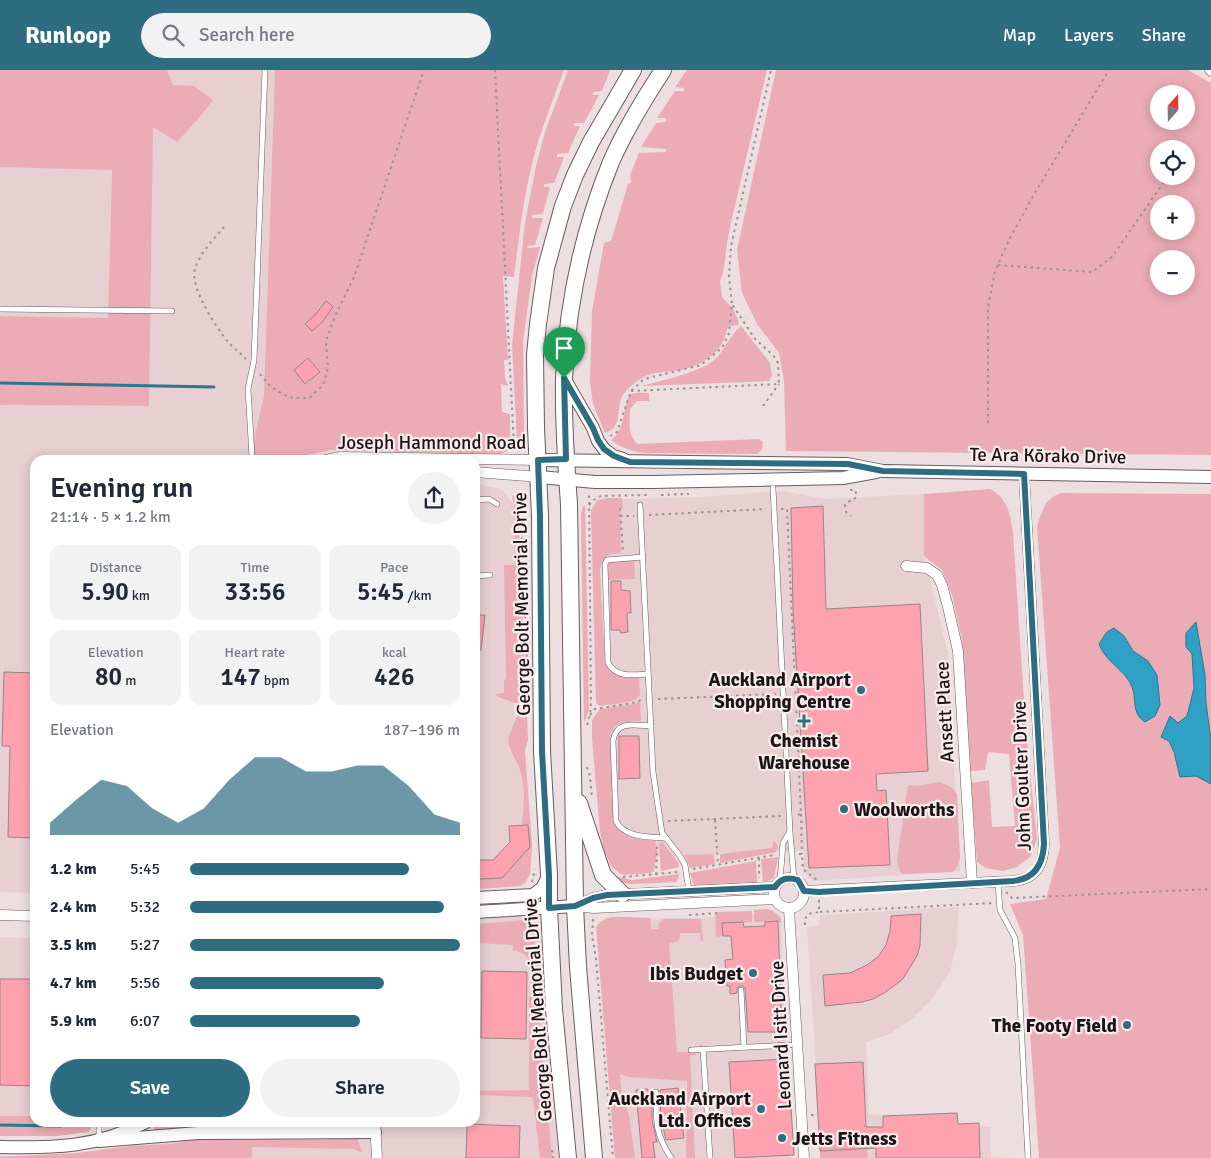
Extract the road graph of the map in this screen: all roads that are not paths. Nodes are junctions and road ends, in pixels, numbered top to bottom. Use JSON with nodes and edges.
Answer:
{"nodes":[{"id":1,"x":264,"y":70,"type":"edge"},
{"id":2,"x":633,"y":70,"type":"edge"},
{"id":3,"x":663,"y":70,"type":"edge"},
{"id":4,"x":0,"y":309,"type":"edge"},
{"id":5,"x":172,"y":311,"type":"dead end"},
{"id":6,"x":564,"y":378,"type":"junction"},
{"id":7,"x":252,"y":455,"type":"edge"},
{"id":8,"x":480,"y":459,"type":"edge"},
{"id":9,"x":566,"y":459,"type":"junction"},
{"id":10,"x":538,"y":460,"type":"junction"},
{"id":11,"x":630,"y":462,"type":"junction"},
{"id":12,"x":883,"y":471,"type":"junction"},
{"id":13,"x":480,"y":472,"type":"edge"},
{"id":14,"x":1024,"y":474,"type":"junction"},
{"id":15,"x":539,"y":477,"type":"junction"},
{"id":16,"x":1211,"y":477,"type":"edge"},
{"id":17,"x":567,"y":480,"type":"junction"},
{"id":18,"x":773,"y":488,"type":"dead end"},
{"id":19,"x":480,"y":500,"type":"edge"},
{"id":20,"x":497,"y":504,"type":"dead end"},
{"id":21,"x":640,"y":505,"type":"dead end"},
{"id":22,"x":643,"y":557,"type":"junction"},
{"id":23,"x":906,"y":566,"type":"dead end"},
{"id":24,"x":480,"y":576,"type":"edge"},
{"id":25,"x":490,"y":576,"type":"dead end"},
{"id":26,"x":648,"y":674,"type":"junction"},
{"id":27,"x":651,"y":726,"type":"junction"},
{"id":28,"x":574,"y":787,"type":"junction"},
{"id":29,"x":790,"y":833,"type":"junction"},
{"id":30,"x":666,"y":838,"type":"junction"},
{"id":31,"x":549,"y":876,"type":"junction"},
{"id":32,"x":794,"y":879,"type":"junction"},
{"id":33,"x":998,"y":882,"type":"junction"},
{"id":34,"x":972,"y":883,"type":"junction"},
{"id":35,"x":778,"y":884,"type":"junction"},
{"id":36,"x":804,"y":891,"type":"junction"},
{"id":37,"x":689,"y":892,"type":"junction"},
{"id":38,"x":622,"y":894,"type":"junction"},
{"id":39,"x":480,"y":898,"type":"edge"},
{"id":40,"x":775,"y":899,"type":"junction"},
{"id":41,"x":575,"y":906,"type":"junction"},
{"id":42,"x":549,"y":908,"type":"junction"},
{"id":43,"x":789,"y":909,"type":"junction"},
{"id":44,"x":480,"y":912,"type":"edge"},
{"id":45,"x":0,"y":915,"type":"edge"},
{"id":46,"x":30,"y":916,"type":"edge"},
{"id":47,"x":742,"y":990,"type":"dead end"},
{"id":48,"x":790,"y":1045,"type":"dead end"},
{"id":49,"x":744,"y":1047,"type":"junction"},
{"id":50,"x":703,"y":1049,"type":"junction"},
{"id":51,"x":691,"y":1050,"type":"dead end"},
{"id":52,"x":656,"y":1092,"type":"dead end"},
{"id":53,"x":99,"y":1127,"type":"edge"},
{"id":54,"x":137,"y":1127,"type":"edge"},
{"id":55,"x":375,"y":1127,"type":"edge"},
{"id":56,"x":99,"y":1141,"type":"junction"},
{"id":57,"x":0,"y":1147,"type":"edge"},
{"id":58,"x":377,"y":1158,"type":"edge"},
{"id":59,"x":568,"y":1158,"type":"edge"},
{"id":60,"x":594,"y":1158,"type":"edge"},
{"id":61,"x":671,"y":1158,"type":"edge"},
{"id":62,"x":710,"y":1158,"type":"edge"},
{"id":63,"x":804,"y":1158,"type":"edge"},
{"id":64,"x":1028,"y":1158,"type":"edge"}],
"edges":[{"from":1,"to":7,"type":"lane"},
{"from":2,"to":10,"type":"main road","name":"George Bolt Memorial Drive"},
{"from":3,"to":6,"type":"main road"},
{"from":4,"to":5,"type":"lane"},
{"from":6,"to":9,"type":"main road"},
{"from":6,"to":11,"type":"street"},
{"from":8,"to":10,"type":"street","name":"Joseph Hammond Road"},
{"from":9,"to":10,"type":"street","name":"Te Ara Kōrako Drive"},
{"from":9,"to":11,"type":"street","name":"Te Ara Kōrako Drive"},
{"from":9,"to":17,"type":"main road"},
{"from":10,"to":15,"type":"main road","name":"George Bolt Memorial Drive"},
{"from":11,"to":12,"type":"street","name":"Te Ara Kōrako Drive"},
{"from":12,"to":14,"type":"street","name":"Te Ara Kōrako Drive"},
{"from":12,"to":17,"type":"street","name":"Te Ara Kōrako Drive"},
{"from":13,"to":15,"type":"street","name":"Joseph Hammond Road"},
{"from":14,"to":16,"type":"street","name":"Te Ara Kōrako Drive"},
{"from":14,"to":33,"type":"street","name":"John Goulter Drive"},
{"from":15,"to":17,"type":"street","name":"Te Ara Kōrako Drive"},
{"from":15,"to":31,"type":"main road","name":"George Bolt Memorial Drive"},
{"from":17,"to":28,"type":"main road"},
{"from":18,"to":29,"type":"lane"},
{"from":19,"to":20,"type":"lane"},
{"from":21,"to":22,"type":"lane"},
{"from":22,"to":26,"type":"lane"},
{"from":22,"to":26,"type":"lane"},
{"from":23,"to":34,"type":"street","name":"Ansett Place"},
{"from":24,"to":25,"type":"lane"},
{"from":26,"to":27,"type":"lane"},
{"from":27,"to":30,"type":"lane"},
{"from":27,"to":30,"type":"lane"},
{"from":28,"to":38,"type":"main road"},
{"from":28,"to":41,"type":"main road"},
{"from":29,"to":32,"type":"lane"},
{"from":29,"to":35,"type":"lane"},
{"from":30,"to":37,"type":"lane"},
{"from":31,"to":39,"type":"street"},
{"from":31,"to":42,"type":"main road","name":"George Bolt Memorial Drive"},
{"from":32,"to":35,"type":"street"},
{"from":32,"to":36,"type":"street"},
{"from":33,"to":34,"type":"street","name":"John Goulter Drive"},
{"from":33,"to":64,"type":"lane"},
{"from":34,"to":36,"type":"street","name":"John Goulter Drive"},
{"from":35,"to":37,"type":"street"},
{"from":35,"to":40,"type":"street"},
{"from":36,"to":43,"type":"street"},
{"from":37,"to":38,"type":"street"},
{"from":38,"to":41,"type":"street"},
{"from":40,"to":41,"type":"street"},
{"from":40,"to":43,"type":"street"},
{"from":41,"to":42,"type":"street"},
{"from":41,"to":60,"type":"main road"},
{"from":42,"to":44,"type":"street"},
{"from":42,"to":59,"type":"main road","name":"George Bolt Memorial Drive"},
{"from":43,"to":63,"type":"street","name":"Leonard Isitt Drive"},
{"from":45,"to":46,"type":"street"},
{"from":47,"to":49,"type":"lane"},
{"from":48,"to":49,"type":"lane"},
{"from":49,"to":50,"type":"lane"},
{"from":50,"to":51,"type":"lane"},
{"from":50,"to":62,"type":"lane"},
{"from":52,"to":61,"type":"lane"},
{"from":53,"to":56,"type":"lane"},
{"from":54,"to":56,"type":"street"},
{"from":55,"to":56,"type":"street"},
{"from":55,"to":58,"type":"street"},
{"from":56,"to":57,"type":"street"}]}
